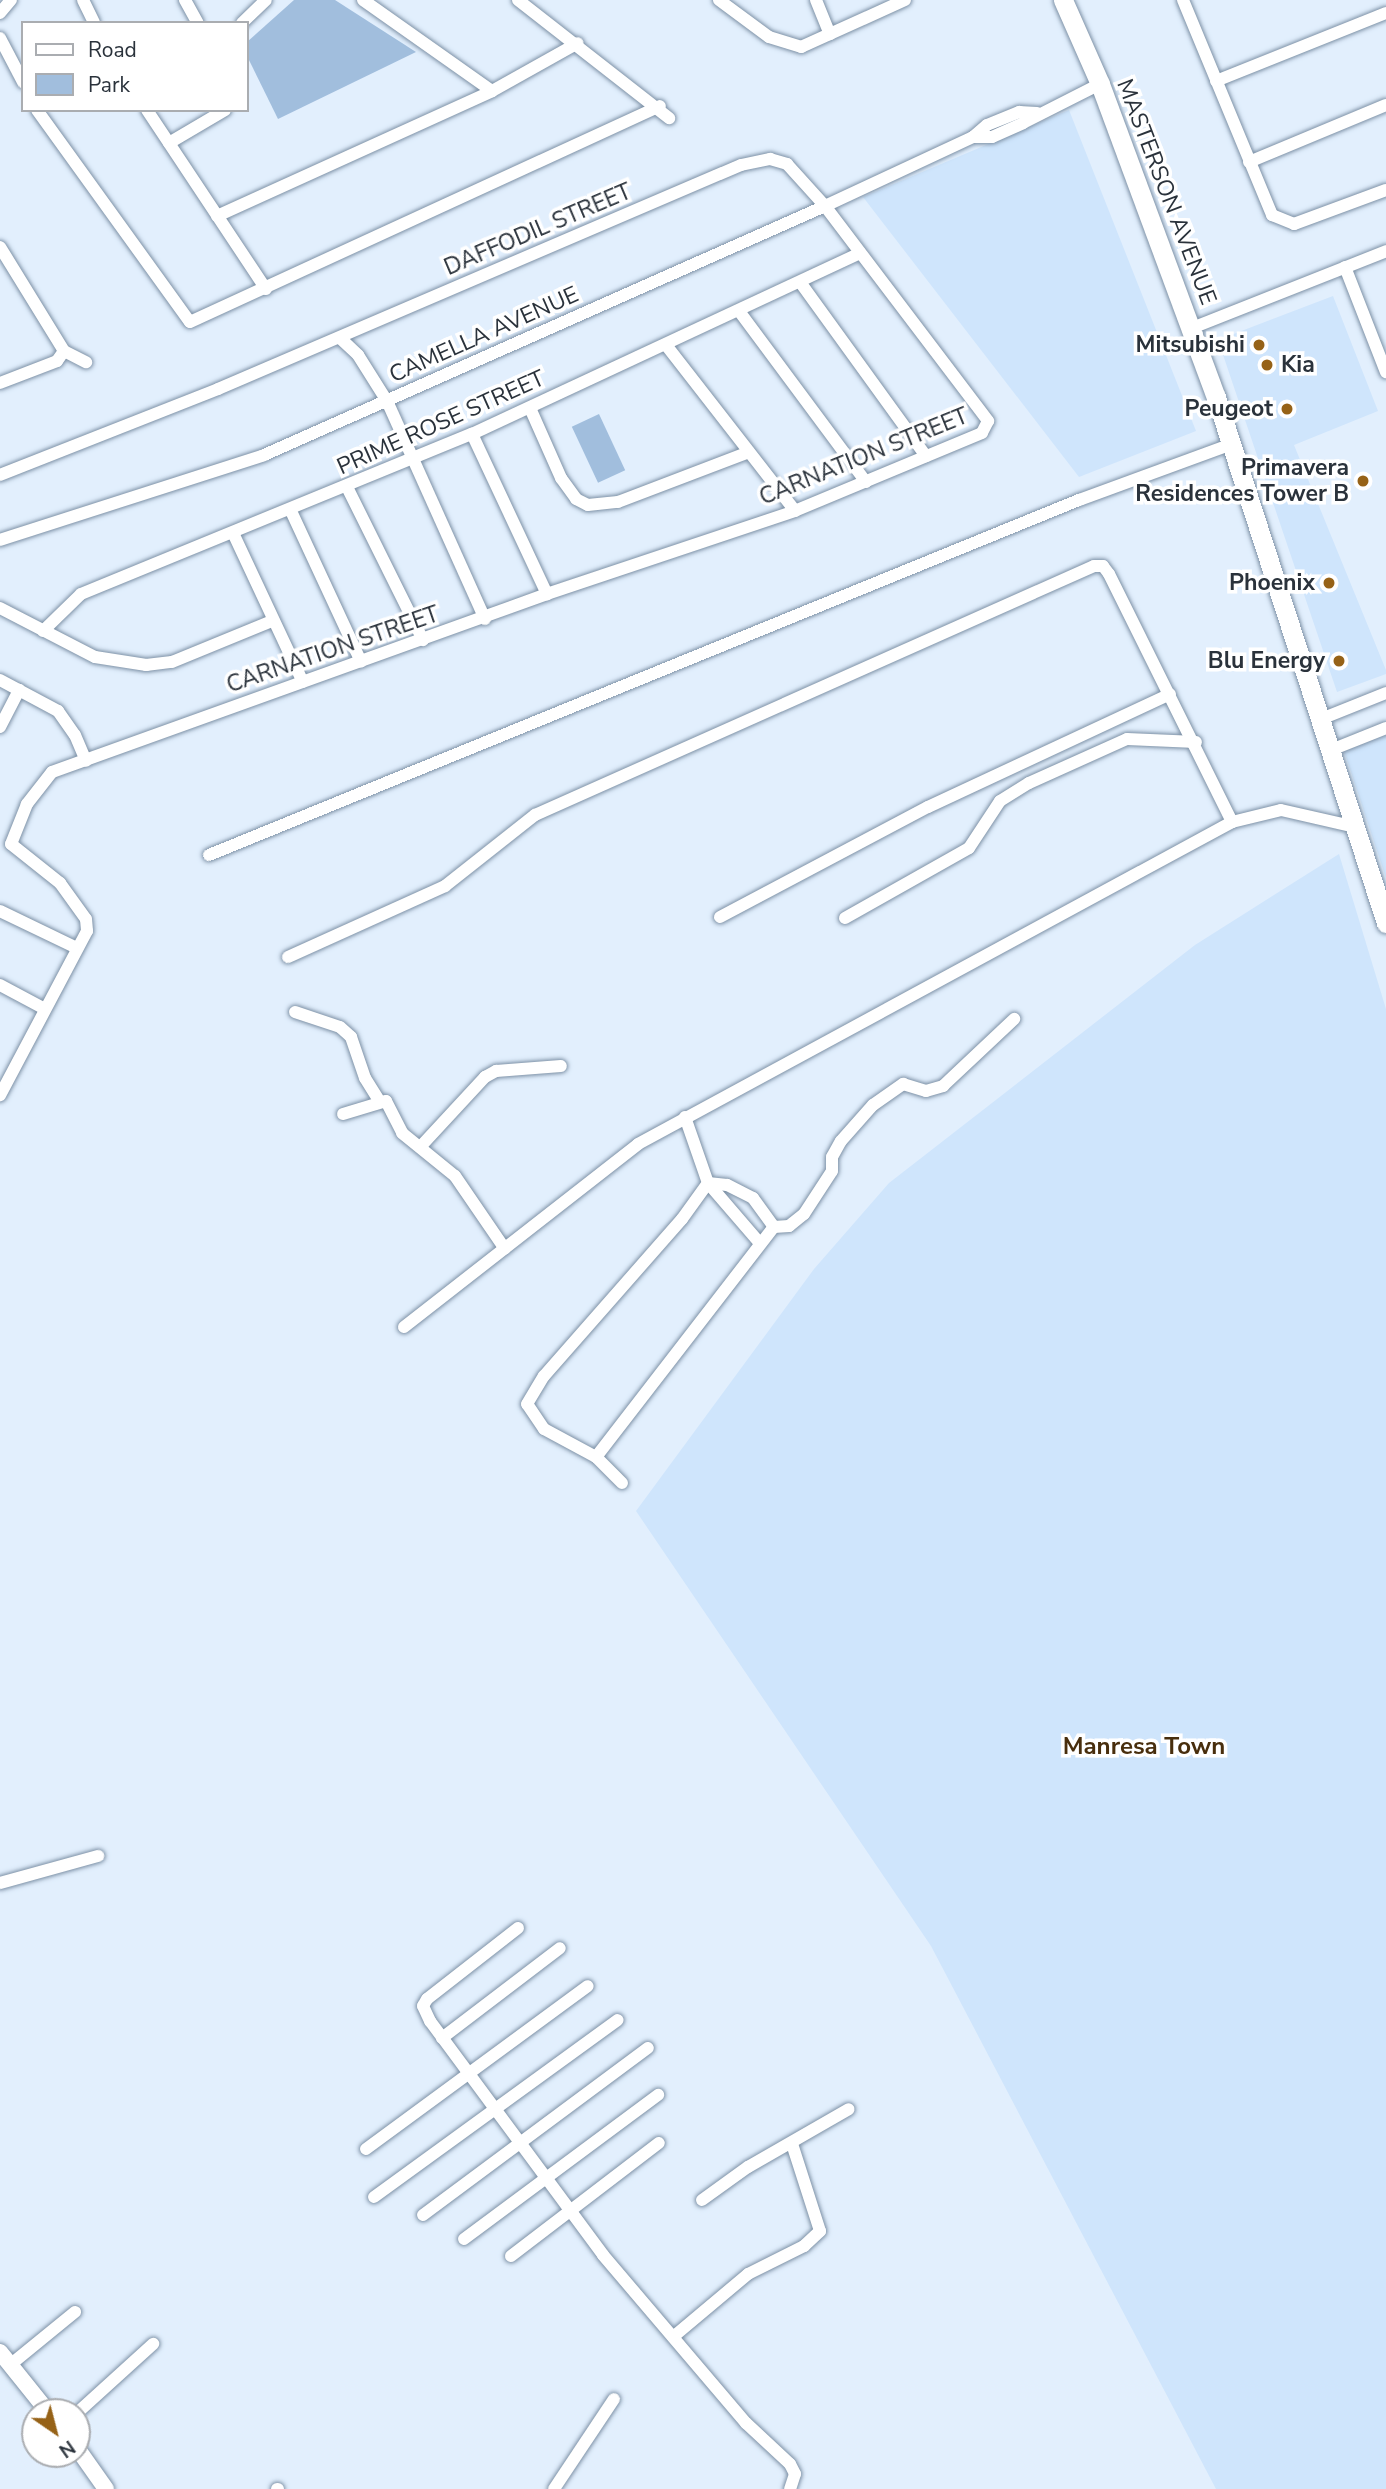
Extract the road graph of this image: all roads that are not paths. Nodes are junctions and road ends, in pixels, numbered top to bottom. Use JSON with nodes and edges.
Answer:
{"nodes":[{"id":1,"x":11,"y":0,"type":"edge"},
{"id":2,"x":83,"y":0,"type":"edge"},
{"id":3,"x":184,"y":0,"type":"edge"},
{"id":4,"x":266,"y":0,"type":"edge"},
{"id":5,"x":363,"y":0,"type":"edge"},
{"id":6,"x":518,"y":0,"type":"edge"},
{"id":7,"x":719,"y":0,"type":"edge"},
{"id":8,"x":732,"y":0,"type":"edge"},
{"id":9,"x":816,"y":0,"type":"edge"},
{"id":10,"x":905,"y":0,"type":"edge"},
{"id":11,"x":1063,"y":0,"type":"edge"},
{"id":12,"x":1186,"y":1,"type":"edge"},
{"id":13,"x":0,"y":13,"type":"edge"},
{"id":14,"x":1386,"y":13,"type":"edge"},
{"id":15,"x":738,"y":14,"type":"junction"},
{"id":16,"x":93,"y":21,"type":"edge"},
{"id":17,"x":197,"y":21,"type":"edge"},
{"id":18,"x":244,"y":21,"type":"edge"},
{"id":19,"x":830,"y":34,"type":"junction"},
{"id":20,"x":0,"y":38,"type":"edge"},
{"id":21,"x":578,"y":43,"type":"junction"},
{"id":22,"x":21,"y":78,"type":"edge"},
{"id":23,"x":1216,"y":81,"type":"junction"},
{"id":24,"x":1100,"y":84,"type":"junction"},
{"id":25,"x":492,"y":91,"type":"junction"},
{"id":26,"x":1386,"y":105,"type":"edge"},
{"id":27,"x":660,"y":106,"type":"junction"},
{"id":28,"x":38,"y":112,"type":"edge"},
{"id":29,"x":148,"y":112,"type":"edge"},
{"id":30,"x":222,"y":112,"type":"edge"},
{"id":31,"x":669,"y":118,"type":"dead end"},
{"id":32,"x":169,"y":143,"type":"junction"},
{"id":33,"x":1249,"y":162,"type":"junction"},
{"id":34,"x":1386,"y":190,"type":"edge"},
{"id":35,"x":825,"y":206,"type":"junction"},
{"id":36,"x":217,"y":216,"type":"junction"},
{"id":37,"x":0,"y":247,"type":"edge"},
{"id":38,"x":1386,"y":251,"type":"edge"},
{"id":39,"x":860,"y":253,"type":"junction"},
{"id":40,"x":1345,"y":267,"type":"junction"},
{"id":41,"x":800,"y":282,"type":"junction"},
{"id":42,"x":266,"y":289,"type":"junction"},
{"id":43,"x":739,"y":311,"type":"junction"},
{"id":44,"x":1192,"y":328,"type":"junction"},
{"id":45,"x":340,"y":338,"type":"junction"},
{"id":46,"x":666,"y":345,"type":"junction"},
{"id":47,"x":64,"y":351,"type":"junction"},
{"id":48,"x":86,"y":362,"type":"dead end"},
{"id":49,"x":1386,"y":372,"type":"edge"},
{"id":50,"x":0,"y":383,"type":"edge"},
{"id":51,"x":387,"y":401,"type":"junction"},
{"id":52,"x":530,"y":408,"type":"junction"},
{"id":53,"x":988,"y":425,"type":"joint"},
{"id":54,"x":472,"y":434,"type":"junction"},
{"id":55,"x":1232,"y":444,"type":"junction"},
{"id":56,"x":749,"y":452,"type":"junction"},
{"id":57,"x":926,"y":456,"type":"junction"},
{"id":58,"x":413,"y":459,"type":"junction"},
{"id":59,"x":0,"y":475,"type":"edge"},
{"id":60,"x":866,"y":482,"type":"junction"},
{"id":61,"x":347,"y":487,"type":"junction"},
{"id":62,"x":291,"y":511,"type":"junction"},
{"id":63,"x":796,"y":511,"type":"junction"},
{"id":64,"x":234,"y":535,"type":"junction"},
{"id":65,"x":0,"y":540,"type":"edge"},
{"id":66,"x":547,"y":594,"type":"junction"},
{"id":67,"x":0,"y":608,"type":"edge"},
{"id":68,"x":485,"y":620,"type":"junction"},
{"id":69,"x":272,"y":621,"type":"junction"},
{"id":70,"x":43,"y":631,"type":"junction"},
{"id":71,"x":423,"y":640,"type":"junction"},
{"id":72,"x":360,"y":662,"type":"junction"},
{"id":73,"x":0,"y":680,"type":"edge"},
{"id":74,"x":303,"y":682,"type":"junction"},
{"id":75,"x":19,"y":690,"type":"junction"},
{"id":76,"x":1170,"y":694,"type":"junction"},
{"id":77,"x":1386,"y":694,"type":"edge"},
{"id":78,"x":1321,"y":719,"type":"junction"},
{"id":79,"x":0,"y":727,"type":"edge"},
{"id":80,"x":1386,"y":728,"type":"edge"},
{"id":81,"x":1196,"y":742,"type":"junction"},
{"id":82,"x":1331,"y":750,"type":"junction"},
{"id":83,"x":86,"y":761,"type":"junction"},
{"id":84,"x":1232,"y":822,"type":"junction"},
{"id":85,"x":1356,"y":827,"type":"junction"},
{"id":86,"x":209,"y":855,"type":"dead end"},
{"id":87,"x":0,"y":911,"type":"edge"},
{"id":88,"x":720,"y":917,"type":"dead end"},
{"id":89,"x":845,"y":918,"type":"dead end"},
{"id":90,"x":1386,"y":922,"type":"edge"},
{"id":91,"x":77,"y":948,"type":"junction"},
{"id":92,"x":288,"y":957,"type":"dead end"},
{"id":93,"x":0,"y":985,"type":"edge"},
{"id":94,"x":45,"y":1009,"type":"junction"},
{"id":95,"x":295,"y":1012,"type":"dead end"},
{"id":96,"x":1014,"y":1019,"type":"dead end"},
{"id":97,"x":0,"y":1061,"type":"edge"},
{"id":98,"x":561,"y":1066,"type":"dead end"},
{"id":99,"x":12,"y":1068,"type":"junction"},
{"id":100,"x":0,"y":1095,"type":"edge"},
{"id":101,"x":380,"y":1102,"type":"junction"},
{"id":102,"x":343,"y":1115,"type":"dead end"},
{"id":103,"x":685,"y":1117,"type":"junction"},
{"id":104,"x":422,"y":1145,"type":"junction"},
{"id":105,"x":708,"y":1183,"type":"junction"},
{"id":106,"x":774,"y":1227,"type":"junction"},
{"id":107,"x":759,"y":1242,"type":"junction"},
{"id":108,"x":505,"y":1249,"type":"junction"},
{"id":109,"x":404,"y":1327,"type":"dead end"},
{"id":110,"x":596,"y":1457,"type":"junction"},
{"id":111,"x":622,"y":1483,"type":"dead end"},
{"id":112,"x":98,"y":1856,"type":"dead end"},
{"id":113,"x":0,"y":1883,"type":"edge"},
{"id":114,"x":518,"y":1928,"type":"dead end"},
{"id":115,"x":560,"y":1948,"type":"dead end"},
{"id":116,"x":588,"y":1986,"type":"dead end"},
{"id":117,"x":618,"y":2020,"type":"dead end"},
{"id":118,"x":442,"y":2038,"type":"junction"},
{"id":119,"x":648,"y":2048,"type":"dead end"},
{"id":120,"x":466,"y":2075,"type":"junction"},
{"id":121,"x":658,"y":2095,"type":"dead end"},
{"id":122,"x":494,"y":2109,"type":"junction"},
{"id":123,"x":849,"y":2109,"type":"dead end"},
{"id":124,"x":520,"y":2143,"type":"junction"},
{"id":125,"x":659,"y":2143,"type":"dead end"},
{"id":126,"x":792,"y":2144,"type":"junction"},
{"id":127,"x":366,"y":2149,"type":"dead end"},
{"id":128,"x":549,"y":2180,"type":"junction"},
{"id":129,"x":374,"y":2197,"type":"dead end"},
{"id":130,"x":702,"y":2200,"type":"dead end"},
{"id":131,"x":571,"y":2212,"type":"junction"},
{"id":132,"x":423,"y":2215,"type":"dead end"},
{"id":133,"x":464,"y":2239,"type":"dead end"},
{"id":134,"x":511,"y":2256,"type":"dead end"},
{"id":135,"x":75,"y":2312,"type":"dead end"},
{"id":136,"x":673,"y":2337,"type":"junction"},
{"id":137,"x":153,"y":2344,"type":"dead end"},
{"id":138,"x":5,"y":2359,"type":"edge"},
{"id":139,"x":37,"y":2398,"type":"edge"},
{"id":140,"x":614,"y":2399,"type":"dead end"},
{"id":141,"x":91,"y":2400,"type":"edge"},
{"id":142,"x":91,"y":2468,"type":"edge"},
{"id":143,"x":106,"y":2489,"type":"edge"},
{"id":144,"x":554,"y":2489,"type":"edge"},
{"id":145,"x":790,"y":2489,"type":"edge"}],
"edges":[{"from":1,"to":13,"type":"street"},
{"from":2,"to":16,"type":"street"},
{"from":3,"to":17,"type":"street"},
{"from":4,"to":18,"type":"street"},
{"from":5,"to":25,"type":"street"},
{"from":6,"to":21,"type":"street"},
{"from":7,"to":15,"type":"street"},
{"from":8,"to":15,"type":"street"},
{"from":9,"to":19,"type":"street"},
{"from":10,"to":19,"type":"street"},
{"from":11,"to":24,"type":"main road","name":"MASTERSON AVENUE"},
{"from":12,"to":23,"type":"street"},
{"from":14,"to":23,"type":"street"},
{"from":15,"to":19,"type":"street"},
{"from":20,"to":22,"type":"street"},
{"from":21,"to":25,"type":"street"},
{"from":21,"to":27,"type":"street"},
{"from":23,"to":33,"type":"street"},
{"from":24,"to":35,"type":"street","name":"CAMELLA AVENUE"},
{"from":24,"to":44,"type":"main road","name":"MASTERSON AVENUE"},
{"from":25,"to":36,"type":"street"},
{"from":26,"to":33,"type":"street"},
{"from":27,"to":31,"type":"street"},
{"from":27,"to":42,"type":"street"},
{"from":28,"to":42,"type":"street"},
{"from":29,"to":32,"type":"street"},
{"from":30,"to":32,"type":"street"},
{"from":32,"to":36,"type":"street"},
{"from":33,"to":34,"type":"street"},
{"from":35,"to":39,"type":"street","name":"DAFFODIL STREET"},
{"from":35,"to":45,"type":"street","name":"DAFFODIL STREET"},
{"from":35,"to":51,"type":"street","name":"CAMELLA AVENUE"},
{"from":36,"to":42,"type":"street"},
{"from":37,"to":47,"type":"street"},
{"from":38,"to":40,"type":"street"},
{"from":39,"to":41,"type":"street","name":"PRIME ROSE STREET"},
{"from":39,"to":53,"type":"street","name":"DAFFODIL STREET"},
{"from":40,"to":44,"type":"street"},
{"from":40,"to":49,"type":"street"},
{"from":41,"to":43,"type":"street","name":"PRIME ROSE STREET"},
{"from":41,"to":57,"type":"street"},
{"from":43,"to":46,"type":"street","name":"PRIME ROSE STREET"},
{"from":43,"to":60,"type":"street"},
{"from":44,"to":55,"type":"main road","name":"MASTERSON AVENUE"},
{"from":45,"to":51,"type":"street"},
{"from":45,"to":59,"type":"street","name":"DAFFODIL STREET"},
{"from":46,"to":52,"type":"street","name":"PRIME ROSE STREET"},
{"from":46,"to":56,"type":"street"},
{"from":47,"to":48,"type":"street"},
{"from":47,"to":50,"type":"street"},
{"from":51,"to":58,"type":"street"},
{"from":51,"to":65,"type":"street","name":"CAMELLA AVENUE"},
{"from":52,"to":54,"type":"street","name":"PRIME ROSE STREET"},
{"from":52,"to":56,"type":"street"},
{"from":53,"to":57,"type":"street","name":"CARNATION STREET"},
{"from":54,"to":58,"type":"street","name":"PRIME ROSE STREET"},
{"from":54,"to":66,"type":"street"},
{"from":55,"to":78,"type":"main road","name":"MASTERSON AVENUE"},
{"from":55,"to":86,"type":"street"},
{"from":56,"to":63,"type":"street"},
{"from":57,"to":60,"type":"street","name":"CARNATION STREET"},
{"from":58,"to":61,"type":"street","name":"PRIME ROSE STREET"},
{"from":58,"to":68,"type":"street"},
{"from":60,"to":63,"type":"street","name":"CARNATION STREET"},
{"from":61,"to":62,"type":"street","name":"PRIME ROSE STREET"},
{"from":61,"to":71,"type":"street"},
{"from":62,"to":64,"type":"street","name":"PRIME ROSE STREET"},
{"from":62,"to":72,"type":"street"},
{"from":63,"to":66,"type":"street","name":"CARNATION STREET"},
{"from":64,"to":69,"type":"street"},
{"from":64,"to":70,"type":"street","name":"PRIME ROSE STREET"},
{"from":66,"to":68,"type":"street","name":"CARNATION STREET"},
{"from":67,"to":70,"type":"street"},
{"from":68,"to":71,"type":"street","name":"CARNATION STREET"},
{"from":69,"to":70,"type":"street"},
{"from":69,"to":74,"type":"street"},
{"from":71,"to":72,"type":"street","name":"CARNATION STREET"},
{"from":72,"to":74,"type":"street","name":"CARNATION STREET"},
{"from":73,"to":75,"type":"street"},
{"from":74,"to":83,"type":"street","name":"CARNATION STREET"},
{"from":75,"to":79,"type":"street"},
{"from":75,"to":83,"type":"street"},
{"from":76,"to":81,"type":"street"},
{"from":76,"to":88,"type":"street"},
{"from":76,"to":92,"type":"street"},
{"from":77,"to":78,"type":"street"},
{"from":78,"to":82,"type":"main road","name":"MASTERSON AVENUE"},
{"from":80,"to":82,"type":"street"},
{"from":81,"to":84,"type":"street"},
{"from":81,"to":89,"type":"street"},
{"from":82,"to":85,"type":"main road","name":"MASTERSON AVENUE"},
{"from":83,"to":91,"type":"street","name":"CARNATION STREET"},
{"from":84,"to":85,"type":"street"},
{"from":84,"to":103,"type":"street"},
{"from":85,"to":90,"type":"main road","name":"MASTERSON AVENUE"},
{"from":87,"to":91,"type":"street"},
{"from":91,"to":94,"type":"street","name":"CARNATION STREET"},
{"from":93,"to":94,"type":"street"},
{"from":94,"to":99,"type":"street","name":"CARNATION STREET"},
{"from":95,"to":101,"type":"street"},
{"from":96,"to":106,"type":"street"},
{"from":97,"to":99,"type":"street"},
{"from":98,"to":104,"type":"street"},
{"from":99,"to":100,"type":"street","name":"CARNATION STREET"},
{"from":101,"to":102,"type":"street"},
{"from":101,"to":104,"type":"street"},
{"from":103,"to":105,"type":"street"},
{"from":103,"to":108,"type":"street"},
{"from":104,"to":108,"type":"street"},
{"from":105,"to":106,"type":"street"},
{"from":105,"to":107,"type":"street"},
{"from":105,"to":110,"type":"street"},
{"from":106,"to":107,"type":"street"},
{"from":107,"to":110,"type":"street"},
{"from":108,"to":109,"type":"street"},
{"from":110,"to":111,"type":"street"},
{"from":112,"to":113,"type":"street"},
{"from":114,"to":118,"type":"street"},
{"from":115,"to":118,"type":"street"},
{"from":116,"to":120,"type":"street"},
{"from":117,"to":122,"type":"street"},
{"from":118,"to":120,"type":"street"},
{"from":119,"to":124,"type":"street"},
{"from":120,"to":122,"type":"street"},
{"from":120,"to":127,"type":"street"},
{"from":121,"to":128,"type":"street"},
{"from":122,"to":124,"type":"street"},
{"from":122,"to":129,"type":"street"},
{"from":123,"to":126,"type":"street"},
{"from":124,"to":128,"type":"street"},
{"from":124,"to":132,"type":"street"},
{"from":125,"to":131,"type":"street"},
{"from":126,"to":130,"type":"street"},
{"from":126,"to":136,"type":"street"},
{"from":128,"to":131,"type":"street"},
{"from":128,"to":133,"type":"street"},
{"from":131,"to":134,"type":"street"},
{"from":131,"to":136,"type":"street"},
{"from":135,"to":138,"type":"street"},
{"from":136,"to":145,"type":"street"},
{"from":137,"to":141,"type":"street"},
{"from":138,"to":139,"type":"street"},
{"from":140,"to":144,"type":"street"},
{"from":142,"to":143,"type":"street"}]}
